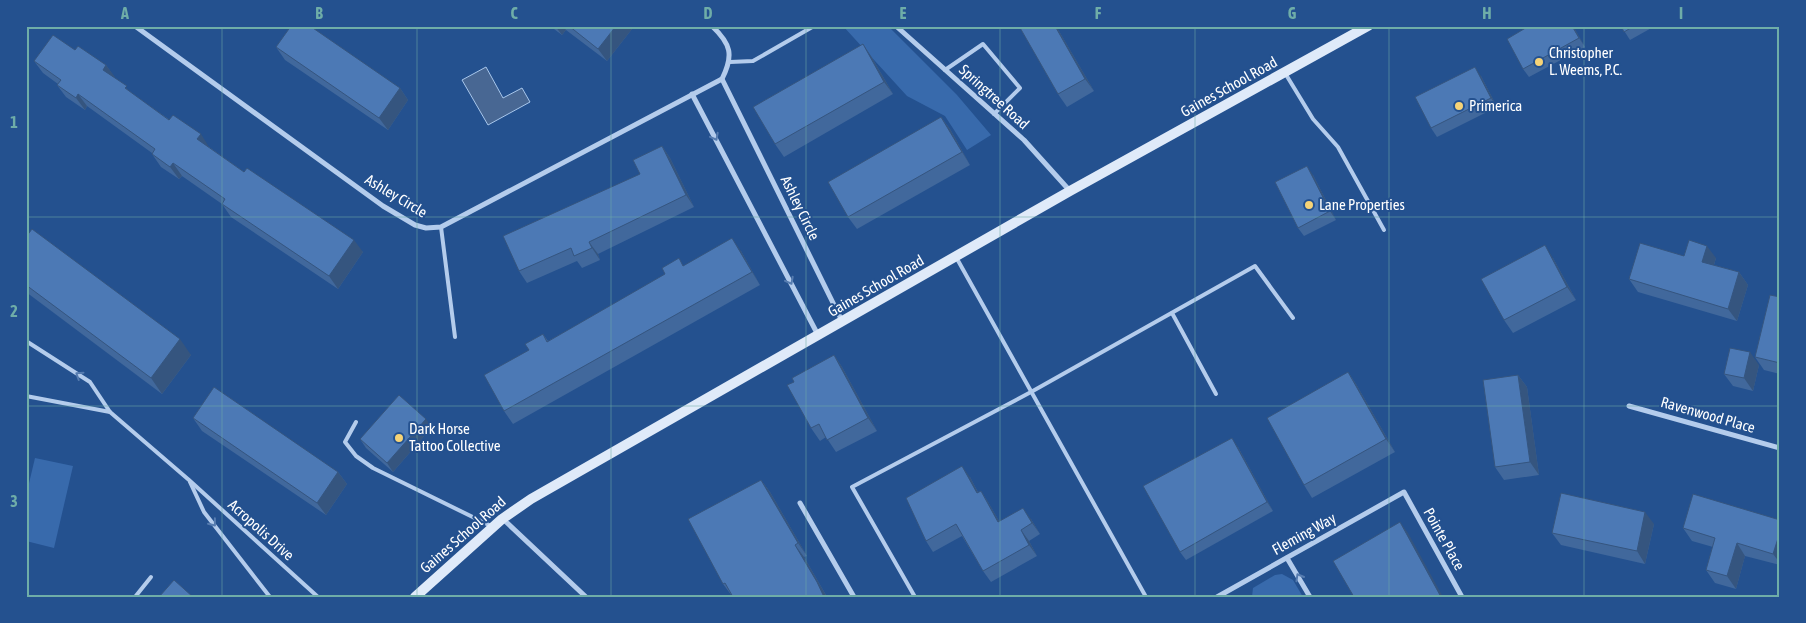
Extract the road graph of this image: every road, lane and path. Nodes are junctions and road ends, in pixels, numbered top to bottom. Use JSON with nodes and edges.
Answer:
{"nodes":[{"id":1,"x":135,"y":26,"type":"edge"},
{"id":2,"x":712,"y":26,"type":"edge"},
{"id":3,"x":814,"y":26,"type":"edge"},
{"id":4,"x":896,"y":26,"type":"edge"},
{"id":5,"x":1368,"y":26,"type":"edge"},
{"id":6,"x":730,"y":62,"type":"junction"},
{"id":7,"x":944,"y":70,"type":"junction"},
{"id":8,"x":1285,"y":73,"type":"junction"},
{"id":9,"x":722,"y":78,"type":"junction"},
{"id":10,"x":692,"y":94,"type":"junction"},
{"id":11,"x":994,"y":114,"type":"junction"},
{"id":12,"x":1070,"y":191,"type":"junction"},
{"id":13,"x":441,"y":227,"type":"junction"},
{"id":14,"x":1384,"y":230,"type":"dead end"},
{"id":15,"x":956,"y":257,"type":"junction"},
{"id":16,"x":1172,"y":313,"type":"junction"},
{"id":17,"x":1292,"y":318,"type":"dead end"},
{"id":18,"x":843,"y":322,"type":"junction"},
{"id":19,"x":818,"y":336,"type":"junction"},
{"id":20,"x":455,"y":338,"type":"dead end"},
{"id":21,"x":26,"y":341,"type":"edge"},
{"id":22,"x":1031,"y":392,"type":"junction"},
{"id":23,"x":1216,"y":394,"type":"dead end"},
{"id":24,"x":26,"y":396,"type":"edge"},
{"id":25,"x":1630,"y":406,"type":"dead end"},
{"id":26,"x":110,"y":412,"type":"junction"},
{"id":27,"x":356,"y":422,"type":"dead end"},
{"id":28,"x":1780,"y":448,"type":"edge"},
{"id":29,"x":190,"y":480,"type":"junction"},
{"id":30,"x":1404,"y":492,"type":"joint"},
{"id":31,"x":800,"y":503,"type":"dead end"},
{"id":32,"x":502,"y":519,"type":"junction"},
{"id":33,"x":493,"y":527,"type":"junction"},
{"id":34,"x":1287,"y":558,"type":"junction"},
{"id":35,"x":151,"y":577,"type":"dead end"},
{"id":36,"x":135,"y":597,"type":"edge"},
{"id":37,"x":270,"y":597,"type":"edge"},
{"id":38,"x":318,"y":597,"type":"edge"},
{"id":39,"x":415,"y":597,"type":"edge"},
{"id":40,"x":586,"y":597,"type":"edge"},
{"id":41,"x":854,"y":597,"type":"edge"},
{"id":42,"x":915,"y":597,"type":"edge"},
{"id":43,"x":1146,"y":597,"type":"edge"},
{"id":44,"x":1217,"y":597,"type":"edge"},
{"id":45,"x":1310,"y":597,"type":"edge"},
{"id":46,"x":1462,"y":597,"type":"edge"}],
"edges":[{"from":1,"to":13,"type":"street","name":"Ashley Circle"},
{"from":2,"to":6,"type":"street"},
{"from":3,"to":6,"type":"lane"},
{"from":4,"to":7,"type":"street","name":"Springtree Road"},
{"from":5,"to":8,"type":"main road","name":"Gaines School Road"},
{"from":6,"to":9,"type":"street"},
{"from":7,"to":11,"type":"street","name":"Springtree Road"},
{"from":7,"to":11,"type":"lane"},
{"from":8,"to":12,"type":"main road","name":"Gaines School Road"},
{"from":8,"to":14,"type":"lane"},
{"from":9,"to":10,"type":"street","name":"Ashley Circle"},
{"from":9,"to":18,"type":"street","name":"Ashley Circle"},
{"from":10,"to":13,"type":"street","name":"Ashley Circle"},
{"from":10,"to":19,"type":"street","one_way":true},
{"from":11,"to":12,"type":"street","name":"Springtree Road"},
{"from":12,"to":15,"type":"main road","name":"Gaines School Road"},
{"from":13,"to":20,"type":"lane"},
{"from":15,"to":18,"type":"main road","name":"Gaines School Road"},
{"from":15,"to":22,"type":"lane"},
{"from":16,"to":17,"type":"lane"},
{"from":16,"to":22,"type":"lane"},
{"from":16,"to":23,"type":"lane"},
{"from":18,"to":19,"type":"main road","name":"Gaines School Road"},
{"from":19,"to":32,"type":"main road","name":"Gaines School Road"},
{"from":26,"to":21,"type":"lane","name":"Acropolis Drive","one_way":true},
{"from":22,"to":42,"type":"lane"},
{"from":22,"to":43,"type":"lane"},
{"from":24,"to":26,"type":"lane","name":"Acropolis Drive"},
{"from":25,"to":28,"type":"street","name":"Ravenwood Place"},
{"from":26,"to":29,"type":"lane","name":"Acropolis Drive"},
{"from":27,"to":33,"type":"lane"},
{"from":29,"to":37,"type":"lane","name":"Acropolis Drive","one_way":true},
{"from":29,"to":38,"type":"lane","name":"Acropolis Drive"},
{"from":30,"to":34,"type":"street","name":"Fleming Way"},
{"from":30,"to":46,"type":"street","name":"Pointe Place"},
{"from":31,"to":41,"type":"street"},
{"from":32,"to":33,"type":"main road","name":"Gaines School Road"},
{"from":32,"to":40,"type":"street"},
{"from":33,"to":39,"type":"main road","name":"Gaines School Road"},
{"from":34,"to":44,"type":"street","name":"Fleming Way"},
{"from":45,"to":34,"type":"street","one_way":true},
{"from":35,"to":36,"type":"lane"}]}
